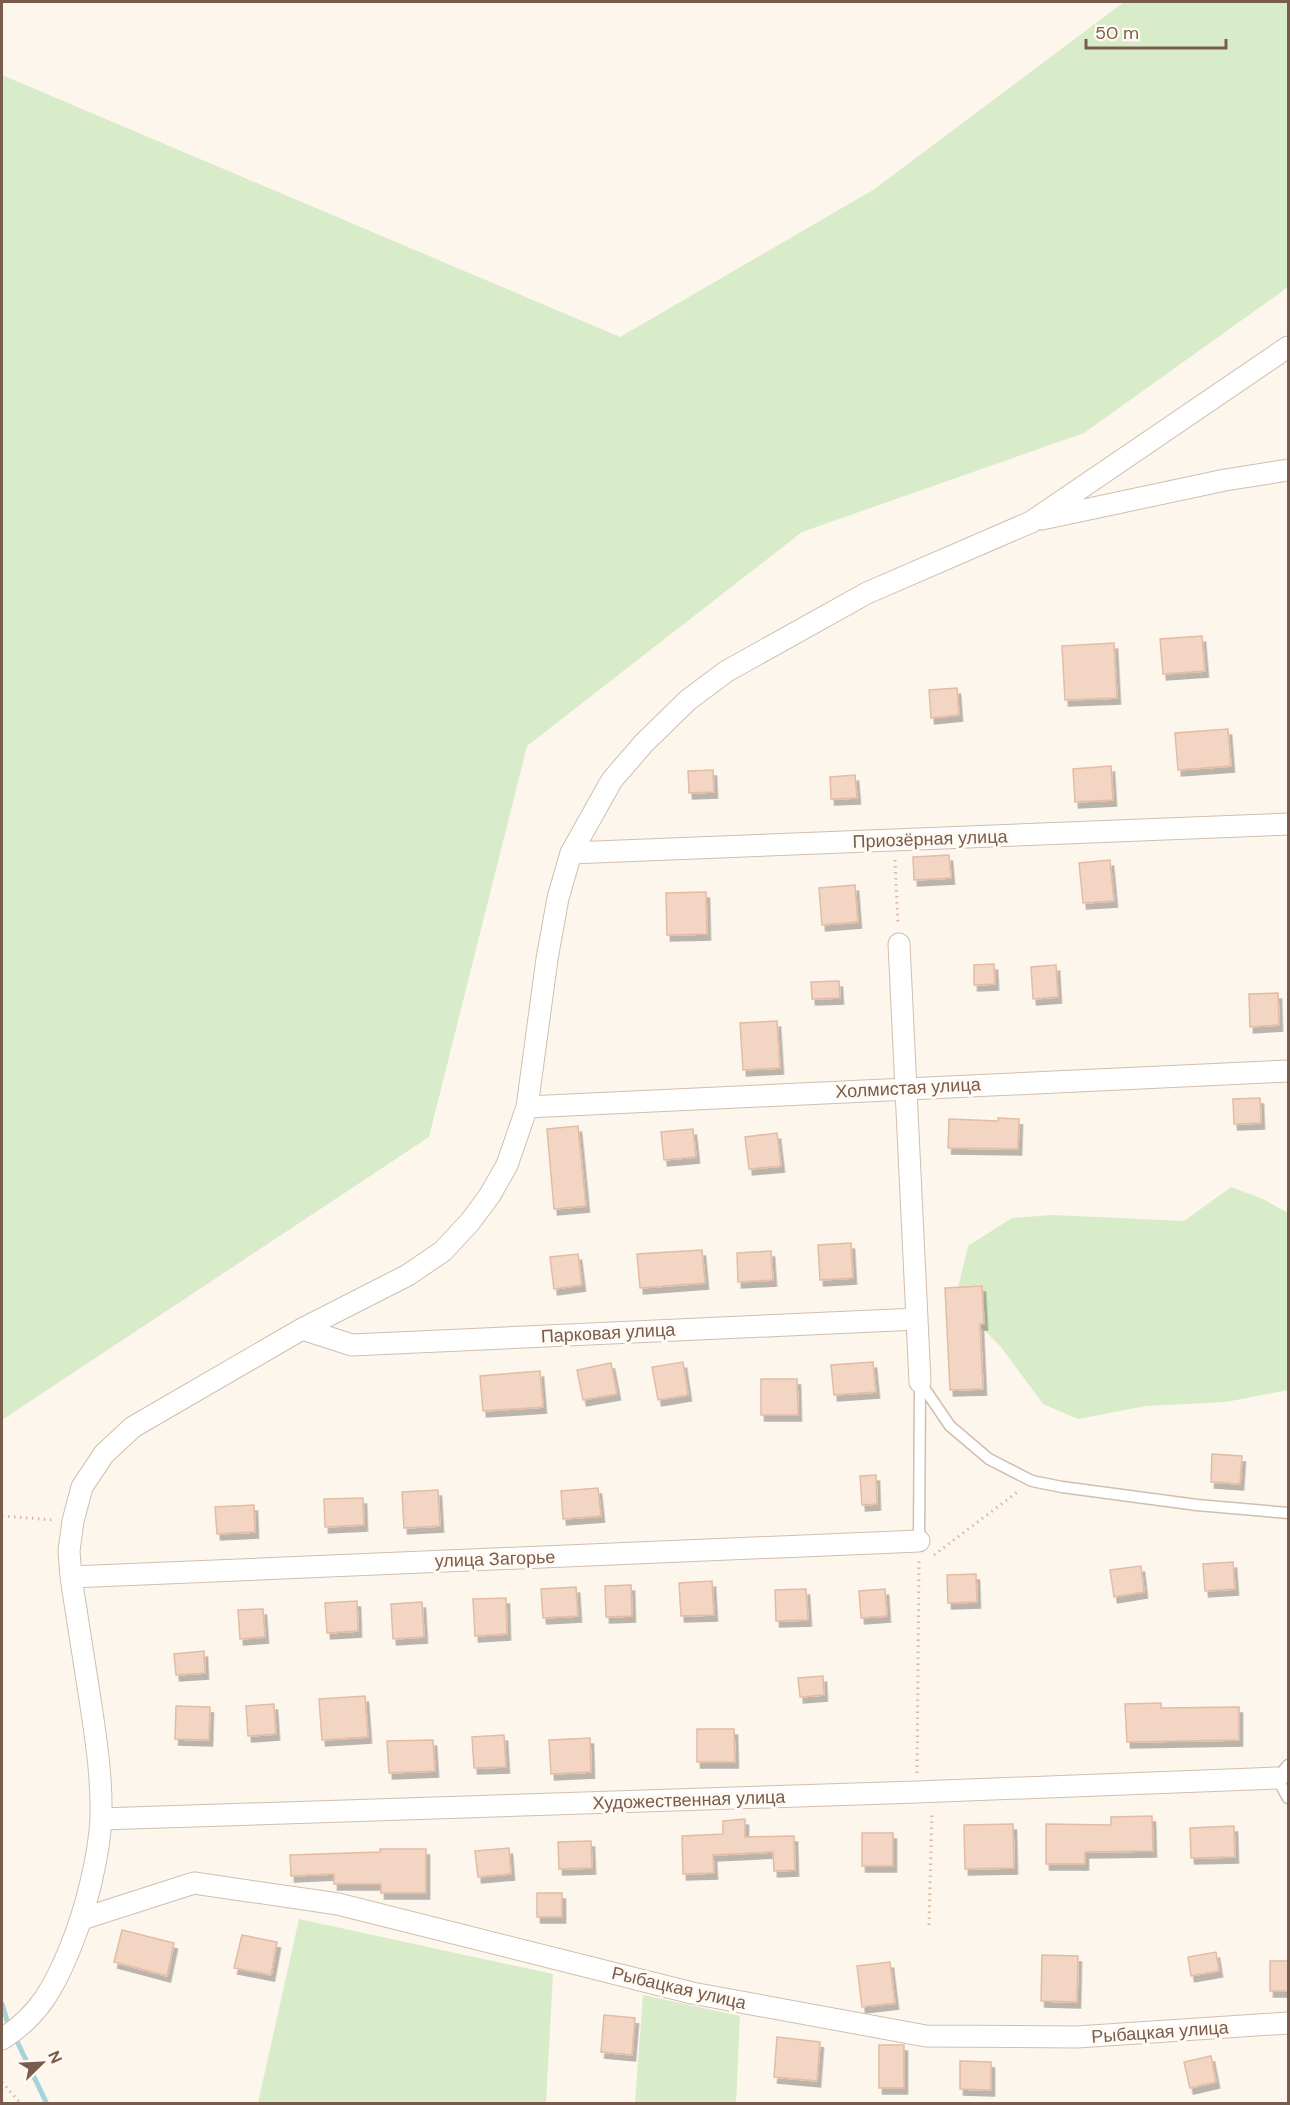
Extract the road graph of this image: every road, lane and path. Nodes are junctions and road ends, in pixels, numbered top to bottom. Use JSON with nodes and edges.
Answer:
{"nodes":[{"id":1,"x":1288,"y":347,"type":"edge"},
{"id":2,"x":1288,"y":471,"type":"edge"},
{"id":3,"x":1031,"y":522,"type":"junction"},
{"id":4,"x":1288,"y":824,"type":"edge"},
{"id":5,"x":895,"y":840,"type":"junction"},
{"id":6,"x":571,"y":853,"type":"junction"},
{"id":7,"x":899,"y":944,"type":"joint"},
{"id":8,"x":1288,"y":1071,"type":"edge"},
{"id":9,"x":906,"y":1088,"type":"junction"},
{"id":10,"x":527,"y":1107,"type":"junction"},
{"id":11,"x":917,"y":1319,"type":"junction"},
{"id":12,"x":302,"y":1329,"type":"junction"},
{"id":13,"x":920,"y":1382,"type":"junction"},
{"id":14,"x":1032,"y":1481,"type":"junction"},
{"id":15,"x":1288,"y":1513,"type":"edge"},
{"id":16,"x":2,"y":1516,"type":"edge"},
{"id":17,"x":73,"y":1521,"type":"junction"},
{"id":18,"x":919,"y":1541,"type":"junction"},
{"id":19,"x":919,"y":1567,"type":"junction"},
{"id":20,"x":71,"y":1577,"type":"junction"},
{"id":21,"x":1283,"y":1771,"type":"edge"},
{"id":22,"x":917,"y":1792,"type":"junction"},
{"id":23,"x":1288,"y":1798,"type":"edge"},
{"id":24,"x":101,"y":1819,"type":"junction"},
{"id":25,"x":82,"y":1919,"type":"junction"},
{"id":26,"x":929,"y":1925,"type":"dead end"},
{"id":27,"x":1288,"y":2023,"type":"edge"},
{"id":28,"x":9,"y":2034,"type":"edge"},
{"id":29,"x":2,"y":2082,"type":"edge"},
{"id":30,"x":21,"y":2103,"type":"edge"}],
"edges":[{"from":1,"to":3,"type":"street"},
{"from":2,"to":3,"type":"street"},
{"from":3,"to":6,"type":"street"},
{"from":4,"to":5,"type":"street","name":"Приозёрная улица"},
{"from":5,"to":6,"type":"street","name":"Приозёрная улица"},
{"from":5,"to":7,"type":"path"},
{"from":6,"to":10,"type":"street"},
{"from":7,"to":9,"type":"street"},
{"from":8,"to":9,"type":"street","name":"Холмистая улица"},
{"from":9,"to":10,"type":"street","name":"Холмистая улица"},
{"from":9,"to":11,"type":"street"},
{"from":10,"to":12,"type":"street"},
{"from":11,"to":12,"type":"street","name":"Парковая улица"},
{"from":11,"to":13,"type":"street"},
{"from":12,"to":17,"type":"street"},
{"from":13,"to":14,"type":"lane"},
{"from":13,"to":18,"type":"lane"},
{"from":14,"to":15,"type":"lane"},
{"from":14,"to":19,"type":"path"},
{"from":16,"to":17,"type":"path"},
{"from":17,"to":20,"type":"street"},
{"from":18,"to":19,"type":"path"},
{"from":18,"to":20,"type":"street","name":"улица Загорье"},
{"from":19,"to":22,"type":"path"},
{"from":20,"to":24,"type":"street"},
{"from":21,"to":22,"type":"street","name":"Художественная улица"},
{"from":21,"to":23,"type":"lane"},
{"from":22,"to":24,"type":"street","name":"Художественная улица"},
{"from":22,"to":26,"type":"path"},
{"from":24,"to":25,"type":"street"},
{"from":25,"to":27,"type":"street","name":"Рыбацкая улица"},
{"from":25,"to":28,"type":"street"},
{"from":29,"to":30,"type":"path"}]}
